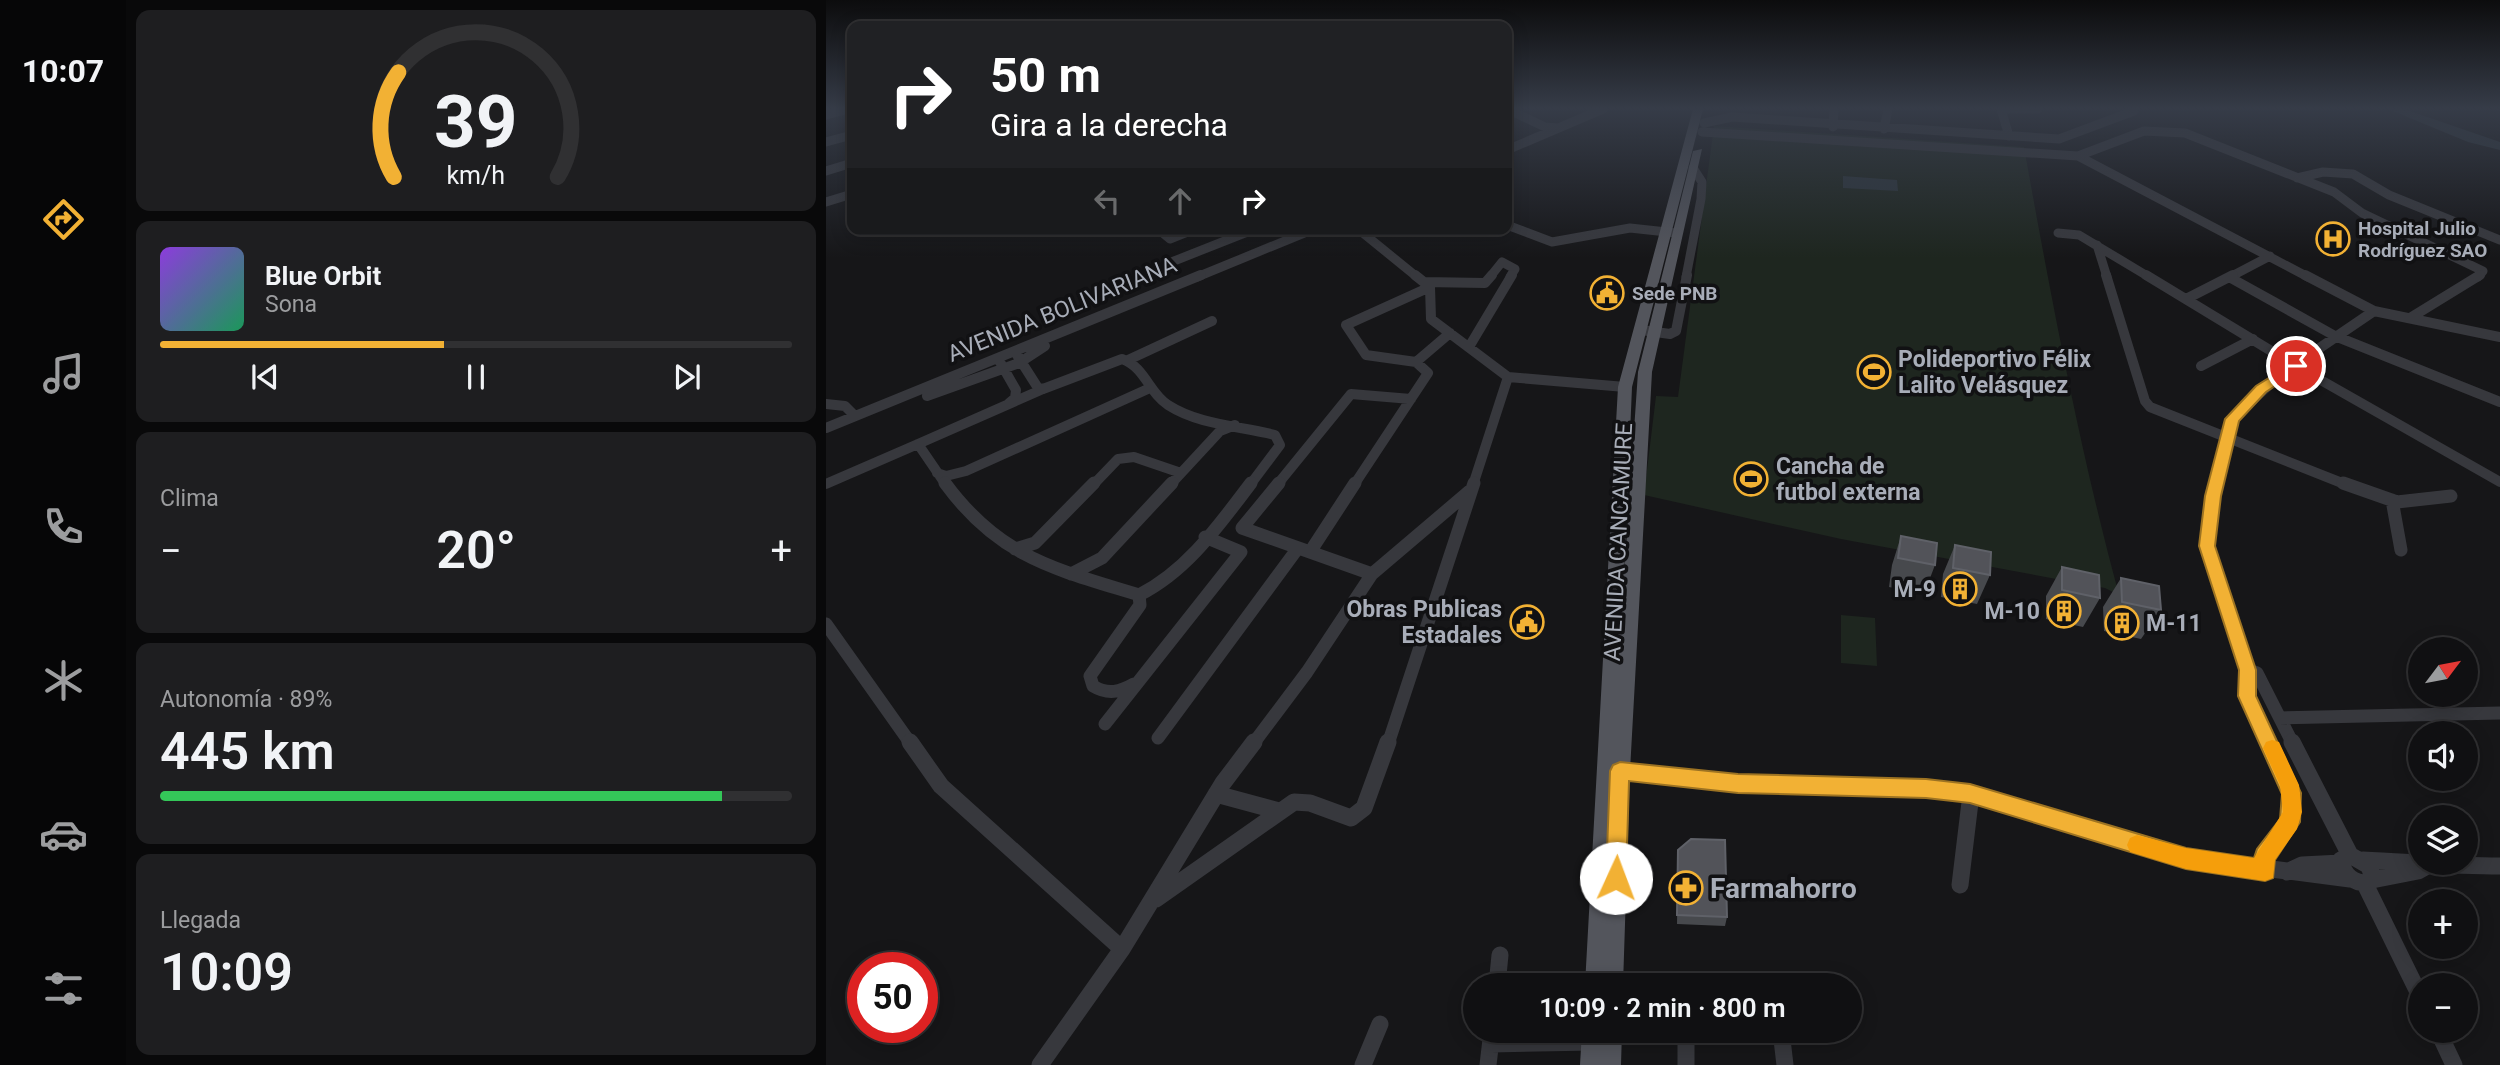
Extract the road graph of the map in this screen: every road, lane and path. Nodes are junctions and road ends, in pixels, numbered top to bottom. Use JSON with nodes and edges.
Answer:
{"nodes":[{"id":1,"x":1692,"y":159,"type":"joint"},
{"id":2,"x":2083,"y":159,"type":"edge"},
{"id":3,"x":2252,"y":159,"type":"edge"},
{"id":4,"x":847,"y":165,"type":"edge"},
{"id":5,"x":826,"y":171,"type":"edge"},
{"id":6,"x":2296,"y":178,"type":"junction"},
{"id":7,"x":847,"y":196,"type":"edge"},
{"id":8,"x":826,"y":202,"type":"edge"},
{"id":9,"x":1512,"y":227,"type":"edge"},
{"id":10,"x":1672,"y":233,"type":"junction"},
{"id":11,"x":2058,"y":233,"type":"dead end"},
{"id":12,"x":1240,"y":235,"type":"edge"},
{"id":13,"x":1281,"y":235,"type":"edge"},
{"id":14,"x":1281,"y":235,"type":"edge"},
{"id":15,"x":1366,"y":235,"type":"edge"},
{"id":16,"x":2500,"y":240,"type":"edge"},
{"id":17,"x":2097,"y":245,"type":"junction"},
{"id":18,"x":2270,"y":256,"type":"junction"},
{"id":19,"x":1169,"y":263,"type":"dead end"},
{"id":20,"x":2229,"y":277,"type":"junction"},
{"id":21,"x":1427,"y":284,"type":"junction"},
{"id":22,"x":1191,"y":287,"type":"dead end"},
{"id":23,"x":2186,"y":299,"type":"junction"},
{"id":24,"x":2374,"y":311,"type":"junction"},
{"id":25,"x":2410,"y":318,"type":"junction"},
{"id":26,"x":1212,"y":321,"type":"dead end"},
{"id":27,"x":1648,"y":331,"type":"junction"},
{"id":28,"x":1450,"y":333,"type":"junction"},
{"id":29,"x":2335,"y":336,"type":"junction"},
{"id":30,"x":2500,"y":337,"type":"edge"},
{"id":31,"x":2253,"y":339,"type":"junction"},
{"id":32,"x":1469,"y":347,"type":"junction"},
{"id":33,"x":1020,"y":349,"type":"junction"},
{"id":34,"x":1128,"y":360,"type":"junction"},
{"id":35,"x":990,"y":361,"type":"junction"},
{"id":36,"x":1416,"y":362,"type":"junction"},
{"id":37,"x":1019,"y":363,"type":"junction"},
{"id":38,"x":2201,"y":366,"type":"dead end"},
{"id":39,"x":2296,"y":366,"type":"junction"},
{"id":40,"x":1003,"y":368,"type":"junction"},
{"id":41,"x":1508,"y":377,"type":"junction"},
{"id":42,"x":1625,"y":387,"type":"junction"},
{"id":43,"x":1150,"y":388,"type":"junction"},
{"id":44,"x":1043,"y":389,"type":"junction"},
{"id":45,"x":1411,"y":399,"type":"junction"},
{"id":46,"x":2500,"y":402,"type":"edge"},
{"id":47,"x":826,"y":404,"type":"edge"},
{"id":48,"x":1006,"y":405,"type":"junction"},
{"id":49,"x":853,"y":413,"type":"junction"},
{"id":50,"x":826,"y":420,"type":"edge"},
{"id":51,"x":1219,"y":426,"type":"junction"},
{"id":52,"x":826,"y":428,"type":"edge"},
{"id":53,"x":1623,"y":435,"type":"junction"},
{"id":54,"x":1639,"y":435,"type":"junction"},
{"id":55,"x":826,"y":437,"type":"edge"},
{"id":56,"x":2227,"y":439,"type":"junction"},
{"id":57,"x":918,"y":443,"type":"junction"},
{"id":58,"x":1181,"y":472,"type":"junction"},
{"id":59,"x":937,"y":473,"type":"junction"},
{"id":60,"x":2500,"y":482,"type":"edge"},
{"id":61,"x":826,"y":484,"type":"edge"},
{"id":62,"x":1472,"y":489,"type":"junction"},
{"id":63,"x":2451,"y":496,"type":"dead end"},
{"id":64,"x":2392,"y":500,"type":"junction"},
{"id":65,"x":1205,"y":537,"type":"junction"},
{"id":66,"x":1015,"y":549,"type":"junction"},
{"id":67,"x":1304,"y":550,"type":"junction"},
{"id":68,"x":2401,"y":550,"type":"dead end"},
{"id":69,"x":1096,"y":564,"type":"junction"},
{"id":70,"x":1071,"y":573,"type":"junction"},
{"id":71,"x":1372,"y":575,"type":"junction"},
{"id":72,"x":1095,"y":581,"type":"junction"},
{"id":73,"x":1139,"y":595,"type":"junction"},
{"id":74,"x":826,"y":624,"type":"edge"},
{"id":75,"x":2248,"y":670,"type":"junction"},
{"id":76,"x":1146,"y":674,"type":"junction"},
{"id":77,"x":2500,"y":713,"type":"edge"},
{"id":78,"x":2280,"y":718,"type":"junction"},
{"id":79,"x":1105,"y":724,"type":"dead end"},
{"id":80,"x":1158,"y":738,"type":"dead end"},
{"id":81,"x":1613,"y":771,"type":"junction"},
{"id":82,"x":1970,"y":793,"type":"junction"},
{"id":83,"x":1216,"y":794,"type":"junction"},
{"id":84,"x":1279,"y":811,"type":"junction"},
{"id":85,"x":2351,"y":859,"type":"junction"},
{"id":86,"x":2408,"y":862,"type":"edge"},
{"id":87,"x":2478,"y":866,"type":"edge"},
{"id":88,"x":2500,"y":866,"type":"edge"},
{"id":89,"x":2265,"y":870,"type":"junction"},
{"id":90,"x":2286,"y":872,"type":"junction"},
{"id":91,"x":2408,"y":873,"type":"edge"},
{"id":92,"x":2363,"y":881,"type":"junction"},
{"id":93,"x":1960,"y":885,"type":"dead end"},
{"id":94,"x":1149,"y":904,"type":"junction"},
{"id":95,"x":1122,"y":949,"type":"junction"},
{"id":96,"x":1500,"y":955,"type":"dead end"},
{"id":97,"x":1498,"y":973,"type":"edge"},
{"id":98,"x":1597,"y":973,"type":"edge"},
{"id":99,"x":1612,"y":973,"type":"edge"},
{"id":100,"x":2409,"y":973,"type":"edge"},
{"id":101,"x":1380,"y":1024,"type":"dead end"},
{"id":102,"x":1490,"y":1043,"type":"edge"},
{"id":103,"x":1598,"y":1043,"type":"edge"},
{"id":104,"x":1686,"y":1043,"type":"edge"},
{"id":105,"x":1782,"y":1043,"type":"edge"},
{"id":106,"x":2444,"y":1043,"type":"edge"},
{"id":107,"x":1040,"y":1065,"type":"edge"},
{"id":108,"x":1363,"y":1065,"type":"edge"},
{"id":109,"x":1488,"y":1065,"type":"edge"},
{"id":110,"x":1609,"y":1065,"type":"edge"},
{"id":111,"x":1686,"y":1065,"type":"edge"},
{"id":112,"x":1785,"y":1065,"type":"edge"},
{"id":113,"x":2454,"y":1065,"type":"edge"}],
"edges":[{"from":1,"to":10,"type":"main road","name":"AVENIDA CANCAMURE"},
{"from":1,"to":27,"type":"street"},
{"from":2,"to":18,"type":"street"},
{"from":3,"to":6,"type":"street"},
{"from":4,"to":5,"type":"street"},
{"from":6,"to":16,"type":"street"},
{"from":6,"to":25,"type":"street"},
{"from":7,"to":8,"type":"street"},
{"from":9,"to":10,"type":"street"},
{"from":10,"to":27,"type":"main road","name":"AVENIDA CANCAMURE"},
{"from":11,"to":17,"type":"street"},
{"from":12,"to":19,"type":"street"},
{"from":13,"to":33,"type":"street","name":"AVENIDA BOLIVARIANA"},
{"from":14,"to":49,"type":"street","name":"AVENIDA BOLIVARIANA"},
{"from":15,"to":21,"type":"street"},
{"from":17,"to":23,"type":"street"},
{"from":17,"to":56,"type":"street"},
{"from":18,"to":20,"type":"street"},
{"from":18,"to":24,"type":"street"},
{"from":20,"to":23,"type":"street"},
{"from":20,"to":29,"type":"street"},
{"from":21,"to":28,"type":"street"},
{"from":21,"to":32,"type":"street"},
{"from":21,"to":36,"type":"street"},
{"from":22,"to":37,"type":"street"},
{"from":23,"to":31,"type":"street"},
{"from":24,"to":25,"type":"street"},
{"from":24,"to":29,"type":"street"},
{"from":25,"to":30,"type":"street"},
{"from":26,"to":34,"type":"street"},
{"from":27,"to":42,"type":"main road","name":"AVENIDA CANCAMURE"},
{"from":27,"to":54,"type":"main road","name":"AVENIDA CANCAMURE"},
{"from":28,"to":32,"type":"street"},
{"from":28,"to":36,"type":"street"},
{"from":29,"to":39,"type":"street"},
{"from":29,"to":46,"type":"street"},
{"from":31,"to":38,"type":"street"},
{"from":31,"to":39,"type":"street"},
{"from":32,"to":41,"type":"street"},
{"from":33,"to":35,"type":"street","name":"AVENIDA BOLIVARIANA"},
{"from":33,"to":37,"type":"street"},
{"from":34,"to":43,"type":"street"},
{"from":34,"to":44,"type":"street"},
{"from":35,"to":40,"type":"street"},
{"from":35,"to":49,"type":"street","name":"AVENIDA BOLIVARIANA"},
{"from":36,"to":45,"type":"street"},
{"from":37,"to":40,"type":"street"},
{"from":37,"to":44,"type":"street"},
{"from":39,"to":56,"type":"street"},
{"from":39,"to":60,"type":"street"},
{"from":40,"to":48,"type":"street"},
{"from":40,"to":55,"type":"street"},
{"from":41,"to":42,"type":"street"},
{"from":41,"to":62,"type":"street"},
{"from":42,"to":53,"type":"main road","name":"AVENIDA CANCAMURE"},
{"from":43,"to":51,"type":"street"},
{"from":43,"to":59,"type":"street"},
{"from":44,"to":48,"type":"street"},
{"from":45,"to":67,"type":"street"},
{"from":45,"to":67,"type":"street"},
{"from":47,"to":49,"type":"street"},
{"from":48,"to":57,"type":"street"},
{"from":49,"to":50,"type":"street","name":"AVENIDA BOLIVARIANA"},
{"from":49,"to":52,"type":"street","name":"AVENIDA BOLIVARIANA"},
{"from":51,"to":58,"type":"street"},
{"from":51,"to":65,"type":"street"},
{"from":53,"to":54,"type":"street"},
{"from":53,"to":81,"type":"main road","name":"AVENIDA CANCAMURE"},
{"from":54,"to":81,"type":"main road","name":"AVENIDA CANCAMURE"},
{"from":56,"to":64,"type":"street"},
{"from":56,"to":75,"type":"street"},
{"from":57,"to":59,"type":"street"},
{"from":57,"to":61,"type":"street"},
{"from":58,"to":66,"type":"street"},
{"from":58,"to":69,"type":"street"},
{"from":59,"to":66,"type":"street"},
{"from":62,"to":71,"type":"street"},
{"from":62,"to":84,"type":"street"},
{"from":63,"to":64,"type":"street"},
{"from":64,"to":68,"type":"street"},
{"from":65,"to":73,"type":"street"},
{"from":65,"to":76,"type":"street"},
{"from":66,"to":70,"type":"street"},
{"from":67,"to":71,"type":"street"},
{"from":67,"to":80,"type":"street"},
{"from":69,"to":70,"type":"street"},
{"from":69,"to":72,"type":"street"},
{"from":70,"to":72,"type":"street"},
{"from":71,"to":83,"type":"street"},
{"from":72,"to":73,"type":"street"},
{"from":73,"to":76,"type":"street"},
{"from":74,"to":95,"type":"street"},
{"from":75,"to":78,"type":"street"},
{"from":75,"to":89,"type":"street"},
{"from":76,"to":79,"type":"street"},
{"from":77,"to":78,"type":"street"},
{"from":78,"to":85,"type":"street"},
{"from":81,"to":82,"type":"street"},
{"from":81,"to":98,"type":"main road","name":"AVENIDA CANCAMURE"},
{"from":81,"to":99,"type":"main road","name":"AVENIDA CANCAMURE"},
{"from":82,"to":89,"type":"street"},
{"from":82,"to":93,"type":"street"},
{"from":83,"to":84,"type":"street"},
{"from":83,"to":94,"type":"street"},
{"from":84,"to":94,"type":"street"},
{"from":85,"to":86,"type":"street"},
{"from":85,"to":90,"type":"street"},
{"from":85,"to":92,"type":"street"},
{"from":85,"to":92,"type":"street"},
{"from":87,"to":88,"type":"street"},
{"from":89,"to":90,"type":"street"},
{"from":90,"to":92,"type":"street"},
{"from":91,"to":92,"type":"street"},
{"from":92,"to":100,"type":"street"},
{"from":94,"to":95,"type":"street"},
{"from":95,"to":107,"type":"street"},
{"from":96,"to":97,"type":"street"},
{"from":101,"to":108,"type":"street"},
{"from":102,"to":109,"type":"street"},
{"from":103,"to":110,"type":"main road"},
{"from":104,"to":111,"type":"street"},
{"from":105,"to":112,"type":"street"},
{"from":106,"to":113,"type":"street"}]}
